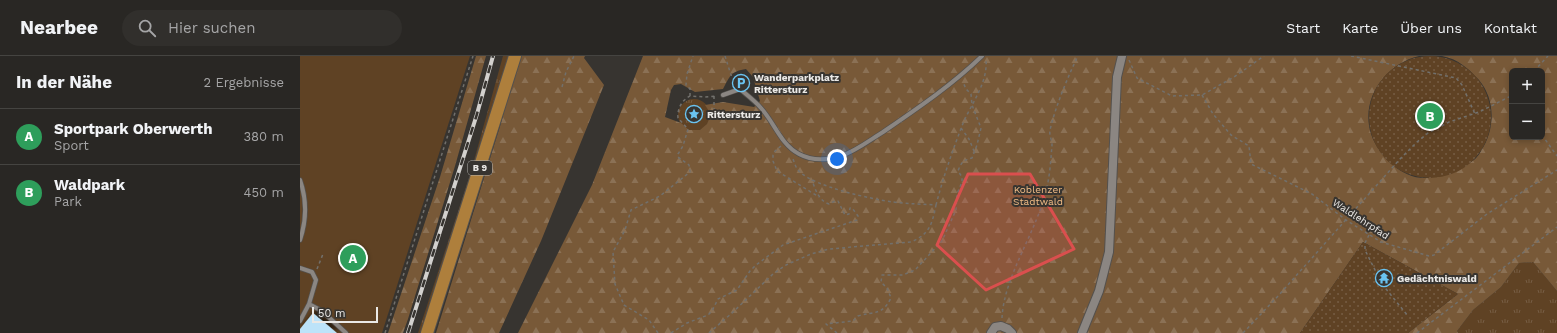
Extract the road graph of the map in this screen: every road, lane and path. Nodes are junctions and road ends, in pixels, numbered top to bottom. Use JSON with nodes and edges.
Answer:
{"nodes":[{"id":1,"x":473,"y":56,"type":"edge"},
{"id":2,"x":515,"y":56,"type":"edge"},
{"id":3,"x":574,"y":56,"type":"edge"},
{"id":4,"x":692,"y":56,"type":"edge"},
{"id":5,"x":725,"y":56,"type":"edge"},
{"id":6,"x":984,"y":56,"type":"edge"},
{"id":7,"x":1078,"y":56,"type":"edge"},
{"id":8,"x":1122,"y":56,"type":"edge"},
{"id":9,"x":1127,"y":56,"type":"edge"},
{"id":10,"x":1264,"y":56,"type":"edge"},
{"id":11,"x":1351,"y":56,"type":"edge"},
{"id":12,"x":1548,"y":56,"type":"edge"},
{"id":13,"x":1537,"y":68,"type":"edge"},
{"id":14,"x":960,"y":76,"type":"junction"},
{"id":15,"x":562,"y":87,"type":"dead end"},
{"id":16,"x":740,"y":89,"type":"junction"},
{"id":17,"x":723,"y":95,"type":"dead end"},
{"id":18,"x":1202,"y":95,"type":"junction"},
{"id":19,"x":690,"y":96,"type":"junction"},
{"id":20,"x":1509,"y":98,"type":"edge"},
{"id":21,"x":972,"y":106,"type":"junction"},
{"id":22,"x":714,"y":109,"type":"dead end"},
{"id":23,"x":1475,"y":114,"type":"junction"},
{"id":24,"x":961,"y":128,"type":"junction"},
{"id":25,"x":1545,"y":140,"type":"edge"},
{"id":26,"x":786,"y":142,"type":"junction"},
{"id":27,"x":796,"y":152,"type":"junction"},
{"id":28,"x":974,"y":152,"type":"junction"},
{"id":29,"x":1557,"y":156,"type":"edge"},
{"id":30,"x":1557,"y":170,"type":"edge"},
{"id":31,"x":300,"y":180,"type":"edge"},
{"id":32,"x":812,"y":180,"type":"junction"},
{"id":33,"x":819,"y":197,"type":"junction"},
{"id":34,"x":936,"y":205,"type":"junction"},
{"id":35,"x":1346,"y":220,"type":"junction"},
{"id":36,"x":1557,"y":227,"type":"edge"},
{"id":37,"x":1369,"y":234,"type":"junction"},
{"id":38,"x":300,"y":240,"type":"edge"},
{"id":39,"x":322,"y":254,"type":"dead end"},
{"id":40,"x":300,"y":268,"type":"edge"},
{"id":41,"x":314,"y":274,"type":"junction"},
{"id":42,"x":309,"y":304,"type":"junction"},
{"id":43,"x":1408,"y":316,"type":"dead end"},
{"id":44,"x":300,"y":321,"type":"edge"},
{"id":45,"x":1001,"y":326,"type":"junction"},
{"id":46,"x":346,"y":333,"type":"edge"},
{"id":47,"x":385,"y":333,"type":"edge"},
{"id":48,"x":427,"y":333,"type":"edge"},
{"id":49,"x":658,"y":333,"type":"edge"},
{"id":50,"x":670,"y":333,"type":"edge"},
{"id":51,"x":709,"y":333,"type":"edge"},
{"id":52,"x":837,"y":333,"type":"edge"},
{"id":53,"x":991,"y":333,"type":"edge"},
{"id":54,"x":1012,"y":333,"type":"edge"},
{"id":55,"x":1082,"y":333,"type":"edge"},
{"id":56,"x":1243,"y":333,"type":"edge"},
{"id":57,"x":1417,"y":333,"type":"edge"}],
"edges":[{"from":1,"to":47,"type":"path"},
{"from":2,"to":48,"type":"main road","number":"B 9"},
{"from":3,"to":15,"type":"path"},
{"from":4,"to":19,"type":"path"},
{"from":5,"to":16,"type":"path"},
{"from":6,"to":14,"type":"lane"},
{"from":6,"to":21,"type":"path"},
{"from":7,"to":45,"type":"path"},
{"from":8,"to":55,"type":"street"},
{"from":9,"to":18,"type":"path"},
{"from":10,"to":18,"type":"path"},
{"from":11,"to":23,"type":"path"},
{"from":12,"to":13,"type":"path"},
{"from":14,"to":21,"type":"path"},
{"from":14,"to":27,"type":"lane"},
{"from":16,"to":17,"type":"lane"},
{"from":16,"to":26,"type":"lane"},
{"from":18,"to":35,"type":"path","name":"Waldlehrpfad"},
{"from":19,"to":22,"type":"path"},
{"from":19,"to":49,"type":"path"},
{"from":20,"to":23,"type":"path"},
{"from":21,"to":24,"type":"path"},
{"from":21,"to":28,"type":"path"},
{"from":23,"to":35,"type":"path"},
{"from":24,"to":28,"type":"path"},
{"from":24,"to":34,"type":"path"},
{"from":25,"to":29,"type":"path"},
{"from":26,"to":27,"type":"lane"},
{"from":26,"to":33,"type":"path"},
{"from":27,"to":32,"type":"path"},
{"from":28,"to":52,"type":"path"},
{"from":30,"to":37,"type":"path","name":"Waldlehrpfad"},
{"from":31,"to":38,"type":"lane"},
{"from":32,"to":33,"type":"path"},
{"from":32,"to":34,"type":"path"},
{"from":33,"to":50,"type":"path"},
{"from":34,"to":51,"type":"path"},
{"from":35,"to":37,"type":"path","name":"Waldlehrpfad"},
{"from":35,"to":56,"type":"path"},
{"from":36,"to":57,"type":"path"},
{"from":37,"to":43,"type":"path"},
{"from":39,"to":41,"type":"path"},
{"from":40,"to":41,"type":"lane"},
{"from":41,"to":42,"type":"lane"},
{"from":42,"to":44,"type":"lane"},
{"from":42,"to":46,"type":"lane"},
{"from":45,"to":53,"type":"street"},
{"from":45,"to":54,"type":"street"}]}
